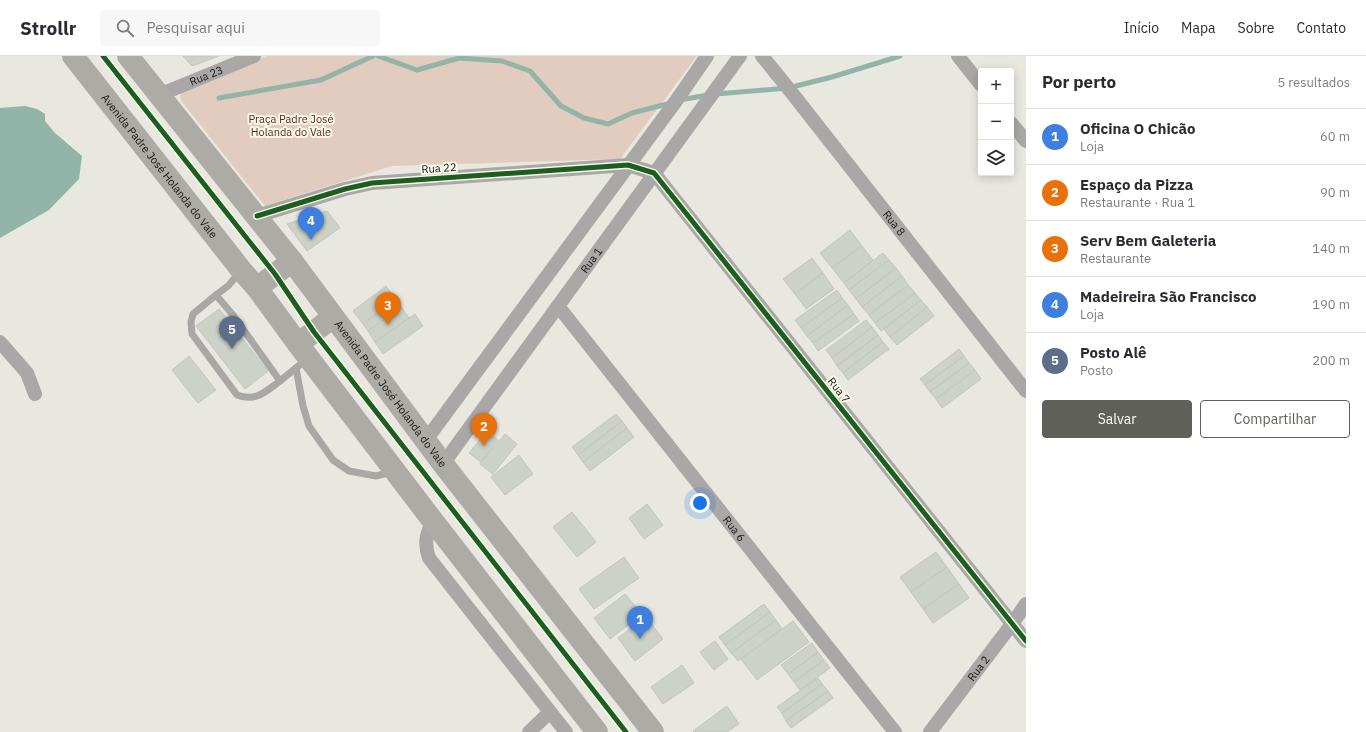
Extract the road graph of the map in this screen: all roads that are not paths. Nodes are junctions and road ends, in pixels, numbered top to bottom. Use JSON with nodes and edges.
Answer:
{"nodes":[{"id":1,"x":74,"y":56,"type":"edge"},
{"id":2,"x":128,"y":56,"type":"edge"},
{"id":3,"x":254,"y":56,"type":"edge"},
{"id":4,"x":707,"y":56,"type":"edge"},
{"id":5,"x":740,"y":56,"type":"edge"},
{"id":6,"x":762,"y":56,"type":"edge"},
{"id":7,"x":958,"y":56,"type":"edge"},
{"id":8,"x":978,"y":81,"type":"edge"},
{"id":9,"x":159,"y":95,"type":"junction"},
{"id":10,"x":1014,"y":127,"type":"edge"},
{"id":11,"x":1026,"y":141,"type":"edge"},
{"id":12,"x":628,"y":165,"type":"junction"},
{"id":13,"x":654,"y":173,"type":"junction"},
{"id":14,"x":257,"y":216,"type":"junction"},
{"id":15,"x":292,"y":261,"type":"junction"},
{"id":16,"x":242,"y":270,"type":"junction"},
{"id":17,"x":257,"y":288,"type":"junction"},
{"id":18,"x":216,"y":295,"type":"junction"},
{"id":19,"x":558,"y":306,"type":"junction"},
{"id":20,"x":333,"y":317,"type":"junction"},
{"id":21,"x":0,"y":342,"type":"edge"},
{"id":22,"x":301,"y":357,"type":"junction"},
{"id":23,"x":280,"y":381,"type":"junction"},
{"id":24,"x":1026,"y":391,"type":"edge"},
{"id":25,"x":35,"y":394,"type":"dead end"},
{"id":26,"x":426,"y":440,"type":"junction"},
{"id":27,"x":443,"y":464,"type":"junction"},
{"id":28,"x":395,"y":471,"type":"junction"},
{"id":29,"x":433,"y":521,"type":"junction"},
{"id":30,"x":1026,"y":604,"type":"edge"},
{"id":31,"x":1012,"y":624,"type":"junction"},
{"id":32,"x":1026,"y":641,"type":"edge"},
{"id":33,"x":550,"y":712,"type":"junction"},
{"id":34,"x":529,"y":732,"type":"edge"},
{"id":35,"x":566,"y":732,"type":"edge"},
{"id":36,"x":597,"y":732,"type":"edge"},
{"id":37,"x":653,"y":732,"type":"edge"},
{"id":38,"x":895,"y":732,"type":"edge"},
{"id":39,"x":930,"y":732,"type":"edge"}],
"edges":[{"from":1,"to":16,"type":"main road","name":"Avenida Padre José Holanda do Vale"},
{"from":2,"to":9,"type":"main road","name":"Avenida Padre José Holanda do Vale"},
{"from":3,"to":9,"type":"street","name":"Rua 23"},
{"from":4,"to":12,"type":"street"},
{"from":5,"to":13,"type":"street","name":"Rua 1"},
{"from":6,"to":24,"type":"street","name":"Rua 8"},
{"from":7,"to":8,"type":"street"},
{"from":9,"to":14,"type":"main road","name":"Avenida Padre José Holanda do Vale"},
{"from":10,"to":11,"type":"street"},
{"from":12,"to":13,"type":"street"},
{"from":12,"to":14,"type":"street","name":"Rua 22"},
{"from":12,"to":26,"type":"street"},
{"from":13,"to":19,"type":"street","name":"Rua 1"},
{"from":13,"to":31,"type":"street","name":"Rua 7"},
{"from":14,"to":15,"type":"main road","name":"Avenida Padre José Holanda do Vale"},
{"from":15,"to":17,"type":"main road"},
{"from":15,"to":20,"type":"main road","name":"Avenida Padre José Holanda do Vale"},
{"from":16,"to":17,"type":"main road","name":"Avenida Padre José Holanda do Vale"},
{"from":16,"to":18,"type":"lane"},
{"from":17,"to":22,"type":"main road","name":"Avenida Padre José Holanda do Vale"},
{"from":18,"to":23,"type":"lane"},
{"from":18,"to":23,"type":"lane"},
{"from":19,"to":27,"type":"street","name":"Rua 1"},
{"from":19,"to":38,"type":"street","name":"Rua 6"},
{"from":20,"to":22,"type":"main road"},
{"from":20,"to":26,"type":"main road","name":"Avenida Padre José Holanda do Vale"},
{"from":21,"to":25,"type":"street"},
{"from":22,"to":23,"type":"lane"},
{"from":22,"to":28,"type":"main road","name":"Avenida Padre José Holanda do Vale"},
{"from":22,"to":28,"type":"lane"},
{"from":26,"to":27,"type":"main road","name":"Avenida Padre José Holanda do Vale"},
{"from":27,"to":37,"type":"main road","name":"Avenida Padre José Holanda do Vale"},
{"from":28,"to":29,"type":"main road","name":"Avenida Padre José Holanda do Vale"},
{"from":29,"to":33,"type":"street"},
{"from":29,"to":36,"type":"main road","name":"Avenida Padre José Holanda do Vale"},
{"from":30,"to":31,"type":"street","name":"Rua 2"},
{"from":31,"to":32,"type":"street","name":"Rua 7"},
{"from":31,"to":39,"type":"street","name":"Rua 2"},
{"from":33,"to":34,"type":"street"},
{"from":33,"to":35,"type":"street"}]}
